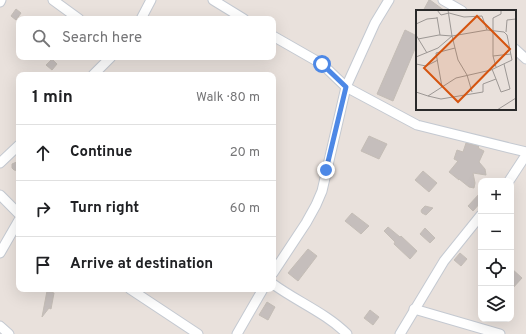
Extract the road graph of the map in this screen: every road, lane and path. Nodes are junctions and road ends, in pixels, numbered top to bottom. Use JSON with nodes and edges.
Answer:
{"nodes":[{"id":1,"x":53,"y":0,"type":"edge"},
{"id":2,"x":151,"y":0,"type":"edge"},
{"id":3,"x":213,"y":0,"type":"edge"},
{"id":4,"x":388,"y":0,"type":"edge"},
{"id":5,"x":443,"y":0,"type":"edge"},
{"id":6,"x":460,"y":10,"type":"edge"},
{"id":7,"x":75,"y":16,"type":"edge"},
{"id":8,"x":143,"y":16,"type":"edge"},
{"id":9,"x":239,"y":16,"type":"edge"},
{"id":10,"x":276,"y":38,"type":"edge"},
{"id":11,"x":516,"y":50,"type":"edge"},
{"id":12,"x":526,"y":58,"type":"edge"},
{"id":13,"x":108,"y":60,"type":"edge"},
{"id":14,"x":96,"y":72,"type":"edge"},
{"id":15,"x":346,"y":87,"type":"junction"},
{"id":16,"x":16,"y":148,"type":"edge"},
{"id":17,"x":526,"y":154,"type":"edge"},
{"id":18,"x":0,"y":163,"type":"edge"},
{"id":19,"x":511,"y":178,"type":"edge"},
{"id":20,"x":0,"y":194,"type":"edge"},
{"id":21,"x":16,"y":211,"type":"edge"},
{"id":22,"x":478,"y":219,"type":"edge"},
{"id":23,"x":16,"y":225,"type":"edge"},
{"id":24,"x":0,"y":254,"type":"edge"},
{"id":25,"x":276,"y":268,"type":"edge"},
{"id":26,"x":276,"y":286,"type":"edge"},
{"id":27,"x":135,"y":292,"type":"edge"},
{"id":28,"x":261,"y":292,"type":"edge"},
{"id":29,"x":414,"y":309,"type":"junction"},
{"id":30,"x":0,"y":326,"type":"edge"},
{"id":31,"x":9,"y":334,"type":"edge"},
{"id":32,"x":198,"y":334,"type":"edge"},
{"id":33,"x":237,"y":334,"type":"edge"},
{"id":34,"x":347,"y":334,"type":"edge"},
{"id":35,"x":400,"y":334,"type":"edge"},
{"id":36,"x":500,"y":334,"type":"edge"}],
"edges":[{"from":1,"to":7,"type":"street"},
{"from":2,"to":8,"type":"street"},
{"from":3,"to":9,"type":"street"},
{"from":4,"to":15,"type":"street"},
{"from":5,"to":6,"type":"street"},
{"from":10,"to":15,"type":"street"},
{"from":11,"to":12,"type":"street"},
{"from":13,"to":14,"type":"street"},
{"from":15,"to":17,"type":"street"},
{"from":15,"to":25,"type":"street"},
{"from":16,"to":18,"type":"street"},
{"from":17,"to":19,"type":"street"},
{"from":20,"to":21,"type":"street"},
{"from":22,"to":29,"type":"street"},
{"from":23,"to":24,"type":"street"},
{"from":26,"to":34,"type":"street"},
{"from":27,"to":32,"type":"street"},
{"from":28,"to":33,"type":"street"},
{"from":29,"to":35,"type":"street"},
{"from":29,"to":36,"type":"street"},
{"from":30,"to":31,"type":"street"}]}
